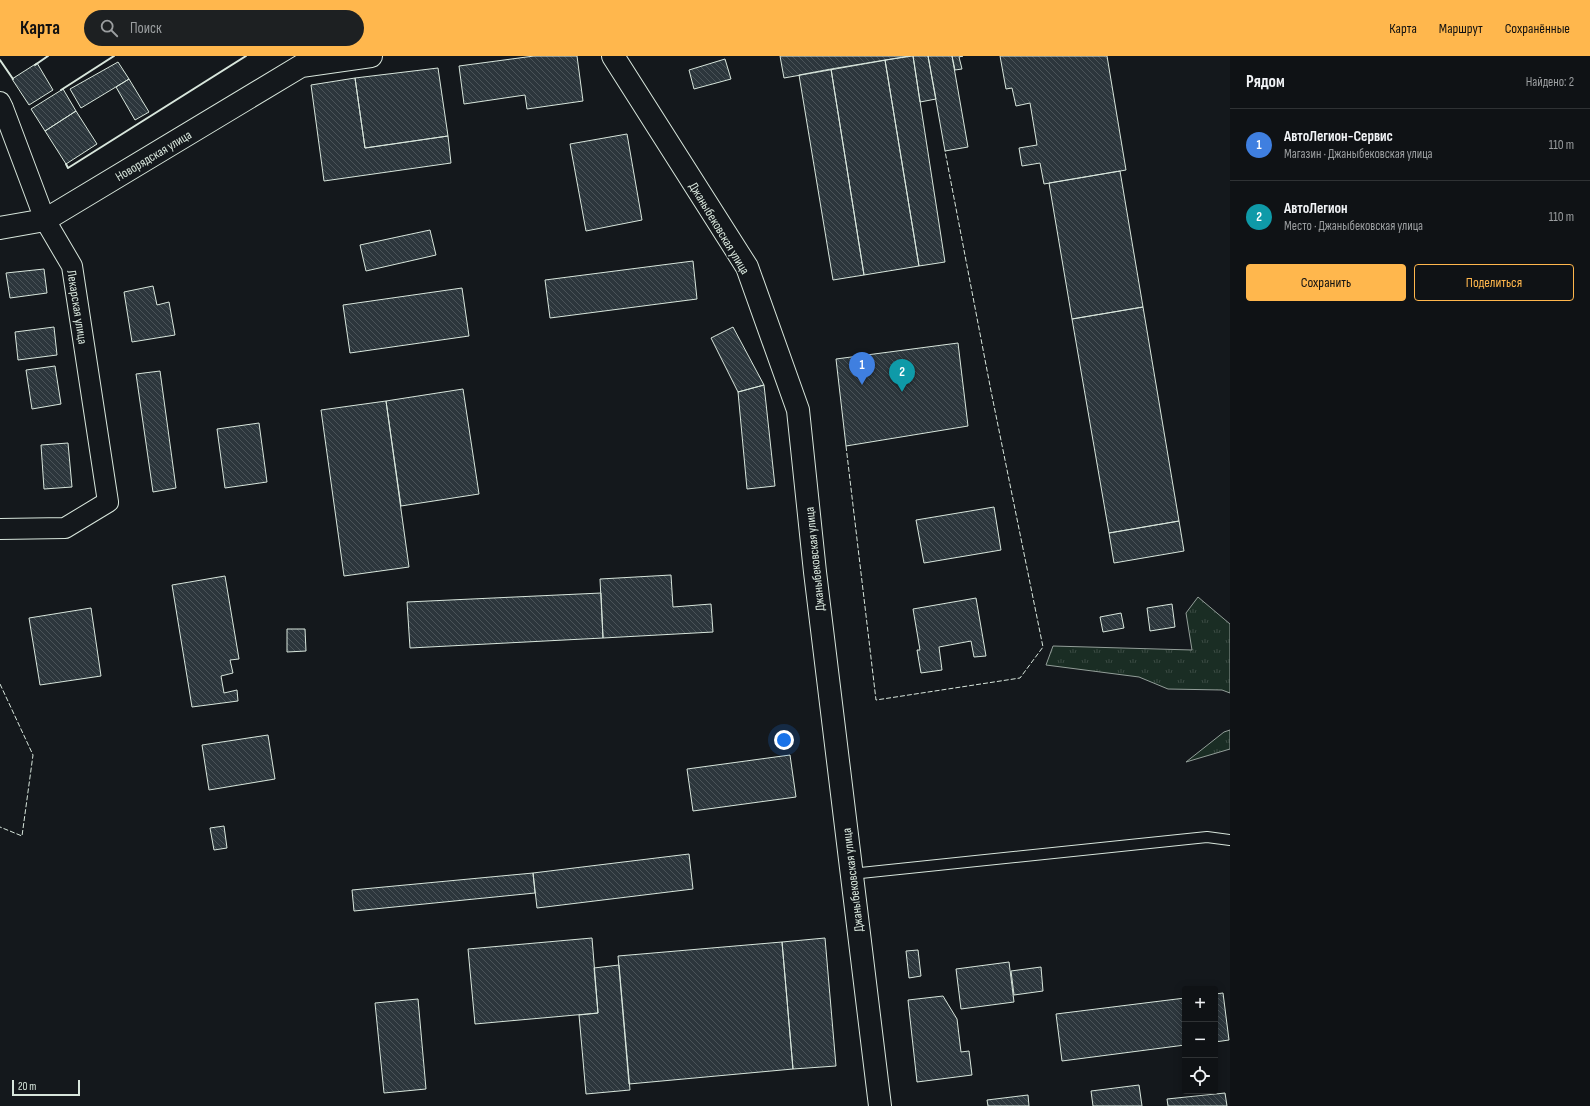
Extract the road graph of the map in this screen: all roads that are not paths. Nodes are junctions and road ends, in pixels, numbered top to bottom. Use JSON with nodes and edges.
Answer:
{"nodes":[{"id":1,"x":329,"y":56,"type":"edge"},
{"id":2,"x":371,"y":56,"type":"edge"},
{"id":3,"x":613,"y":56,"type":"edge"},
{"id":4,"x":297,"y":61,"type":"edge"},
{"id":5,"x":0,"y":102,"type":"edge"},
{"id":6,"x":45,"y":220,"type":"junction"},
{"id":7,"x":0,"y":228,"type":"edge"},
{"id":8,"x":0,"y":529,"type":"edge"},
{"id":9,"x":1230,"y":840,"type":"edge"},
{"id":10,"x":851,"y":874,"type":"junction"},
{"id":11,"x":880,"y":1106,"type":"edge"}],
"edges":[{"from":1,"to":4,"type":"main road","name":"Новорядская улица"},
{"from":2,"to":4,"type":"main road","name":"Новорядская улица"},
{"from":3,"to":10,"type":"main road","name":"Джаныбековская улица"},
{"from":4,"to":6,"type":"main road","name":"Новорядская улица"},
{"from":5,"to":6,"type":"street","name":"Лекарская улица"},
{"from":6,"to":7,"type":"main road","name":"Новорядская улица"},
{"from":6,"to":8,"type":"street","name":"Лекарская улица"},
{"from":9,"to":10,"type":"lane"},
{"from":10,"to":11,"type":"main road","name":"Джаныбековская улица"}]}
